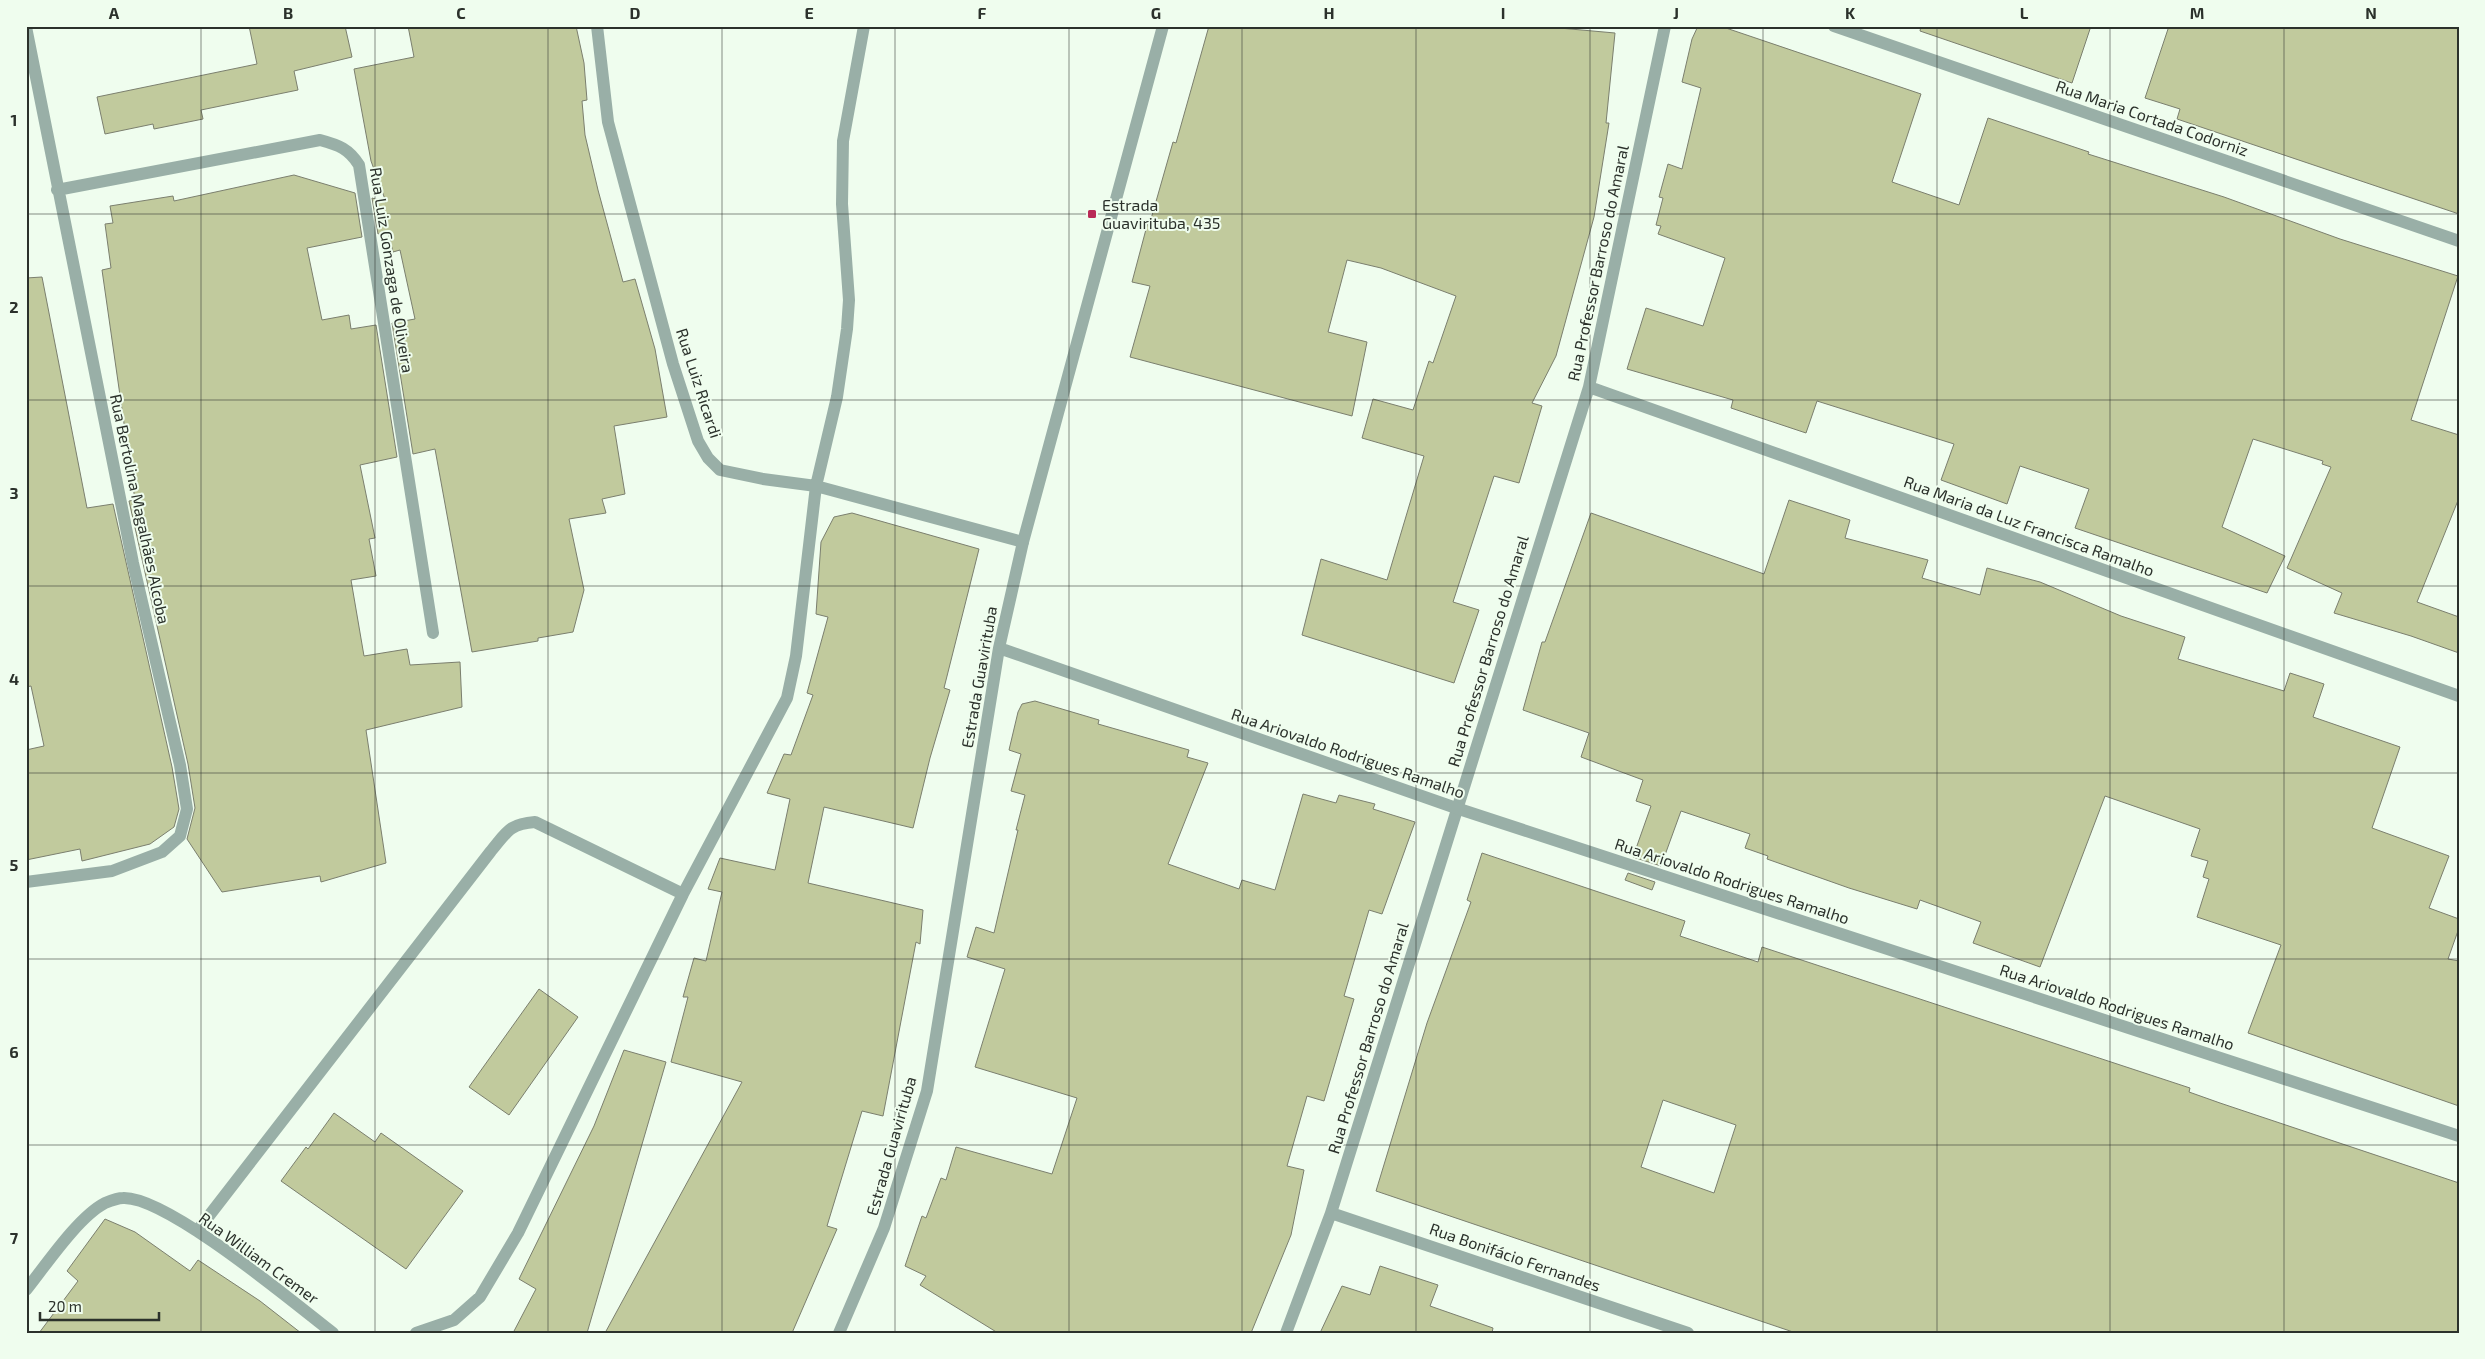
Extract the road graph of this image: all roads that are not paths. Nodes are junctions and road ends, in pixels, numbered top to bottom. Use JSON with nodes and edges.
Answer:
{"nodes":[{"id":1,"x":597,"y":26,"type":"edge"},
{"id":2,"x":864,"y":26,"type":"edge"},
{"id":3,"x":1163,"y":26,"type":"edge"},
{"id":4,"x":1665,"y":26,"type":"edge"},
{"id":5,"x":1834,"y":26,"type":"edge"},
{"id":6,"x":26,"y":27,"type":"edge"},
{"id":7,"x":28,"y":46,"type":"edge"},
{"id":8,"x":57,"y":190,"type":"junction"},
{"id":9,"x":2459,"y":241,"type":"edge"},
{"id":10,"x":1589,"y":387,"type":"junction"},
{"id":11,"x":816,"y":486,"type":"junction"},
{"id":12,"x":1024,"y":542,"type":"junction"},
{"id":13,"x":433,"y":633,"type":"dead end"},
{"id":14,"x":999,"y":648,"type":"junction"},
{"id":15,"x":2459,"y":696,"type":"edge"},
{"id":16,"x":1456,"y":808,"type":"junction"},
{"id":17,"x":26,"y":882,"type":"edge"},
{"id":18,"x":683,"y":894,"type":"junction"},
{"id":19,"x":2459,"y":1136,"type":"edge"},
{"id":20,"x":1331,"y":1213,"type":"junction"},
{"id":21,"x":198,"y":1230,"type":"junction"},
{"id":22,"x":26,"y":1290,"type":"edge"},
{"id":23,"x":333,"y":1333,"type":"edge"},
{"id":24,"x":416,"y":1333,"type":"edge"},
{"id":25,"x":838,"y":1333,"type":"edge"},
{"id":26,"x":1286,"y":1333,"type":"edge"},
{"id":27,"x":1688,"y":1333,"type":"edge"}],
"edges":[{"from":1,"to":11,"type":"street","name":"Rua Luiz Ricardi"},
{"from":2,"to":11,"type":"street"},
{"from":3,"to":12,"type":"street","name":"Estrada Guavirituba"},
{"from":4,"to":10,"type":"street","name":"Rua Professor Barroso do Amaral"},
{"from":5,"to":9,"type":"street","name":"Rua Maria Cortada Codorniz"},
{"from":6,"to":7,"type":"street","name":"Rua Bertolina Magalhães Alcoba"},
{"from":7,"to":8,"type":"street","name":"Rua Bertolina Magalhães Alcoba"},
{"from":8,"to":13,"type":"street","name":"Rua Luiz Gonzaga de Oliveira"},
{"from":8,"to":17,"type":"street","name":"Rua Bertolina Magalhães Alcoba"},
{"from":10,"to":15,"type":"street","name":"Rua Maria da Luz Francisca Ramalho"},
{"from":10,"to":16,"type":"street","name":"Rua Professor Barroso do Amaral"},
{"from":11,"to":12,"type":"street","name":"Rua Luiz Ricardi"},
{"from":11,"to":18,"type":"street"},
{"from":12,"to":14,"type":"street","name":"Estrada Guavirituba"},
{"from":14,"to":16,"type":"street","name":"Rua Ariovaldo Rodrigues Ramalho"},
{"from":14,"to":25,"type":"street","name":"Estrada Guavirituba"},
{"from":16,"to":19,"type":"street","name":"Rua Ariovaldo Rodrigues Ramalho"},
{"from":16,"to":20,"type":"street","name":"Rua Professor Barroso do Amaral"},
{"from":18,"to":21,"type":"street"},
{"from":18,"to":24,"type":"street"},
{"from":20,"to":26,"type":"street","name":"Rua Professor Barroso do Amaral"},
{"from":20,"to":27,"type":"street","name":"Rua Bonifácio Fernandes"},
{"from":21,"to":22,"type":"street","name":"Rua William Cremer"},
{"from":21,"to":23,"type":"street","name":"Rua William Cremer"}]}
